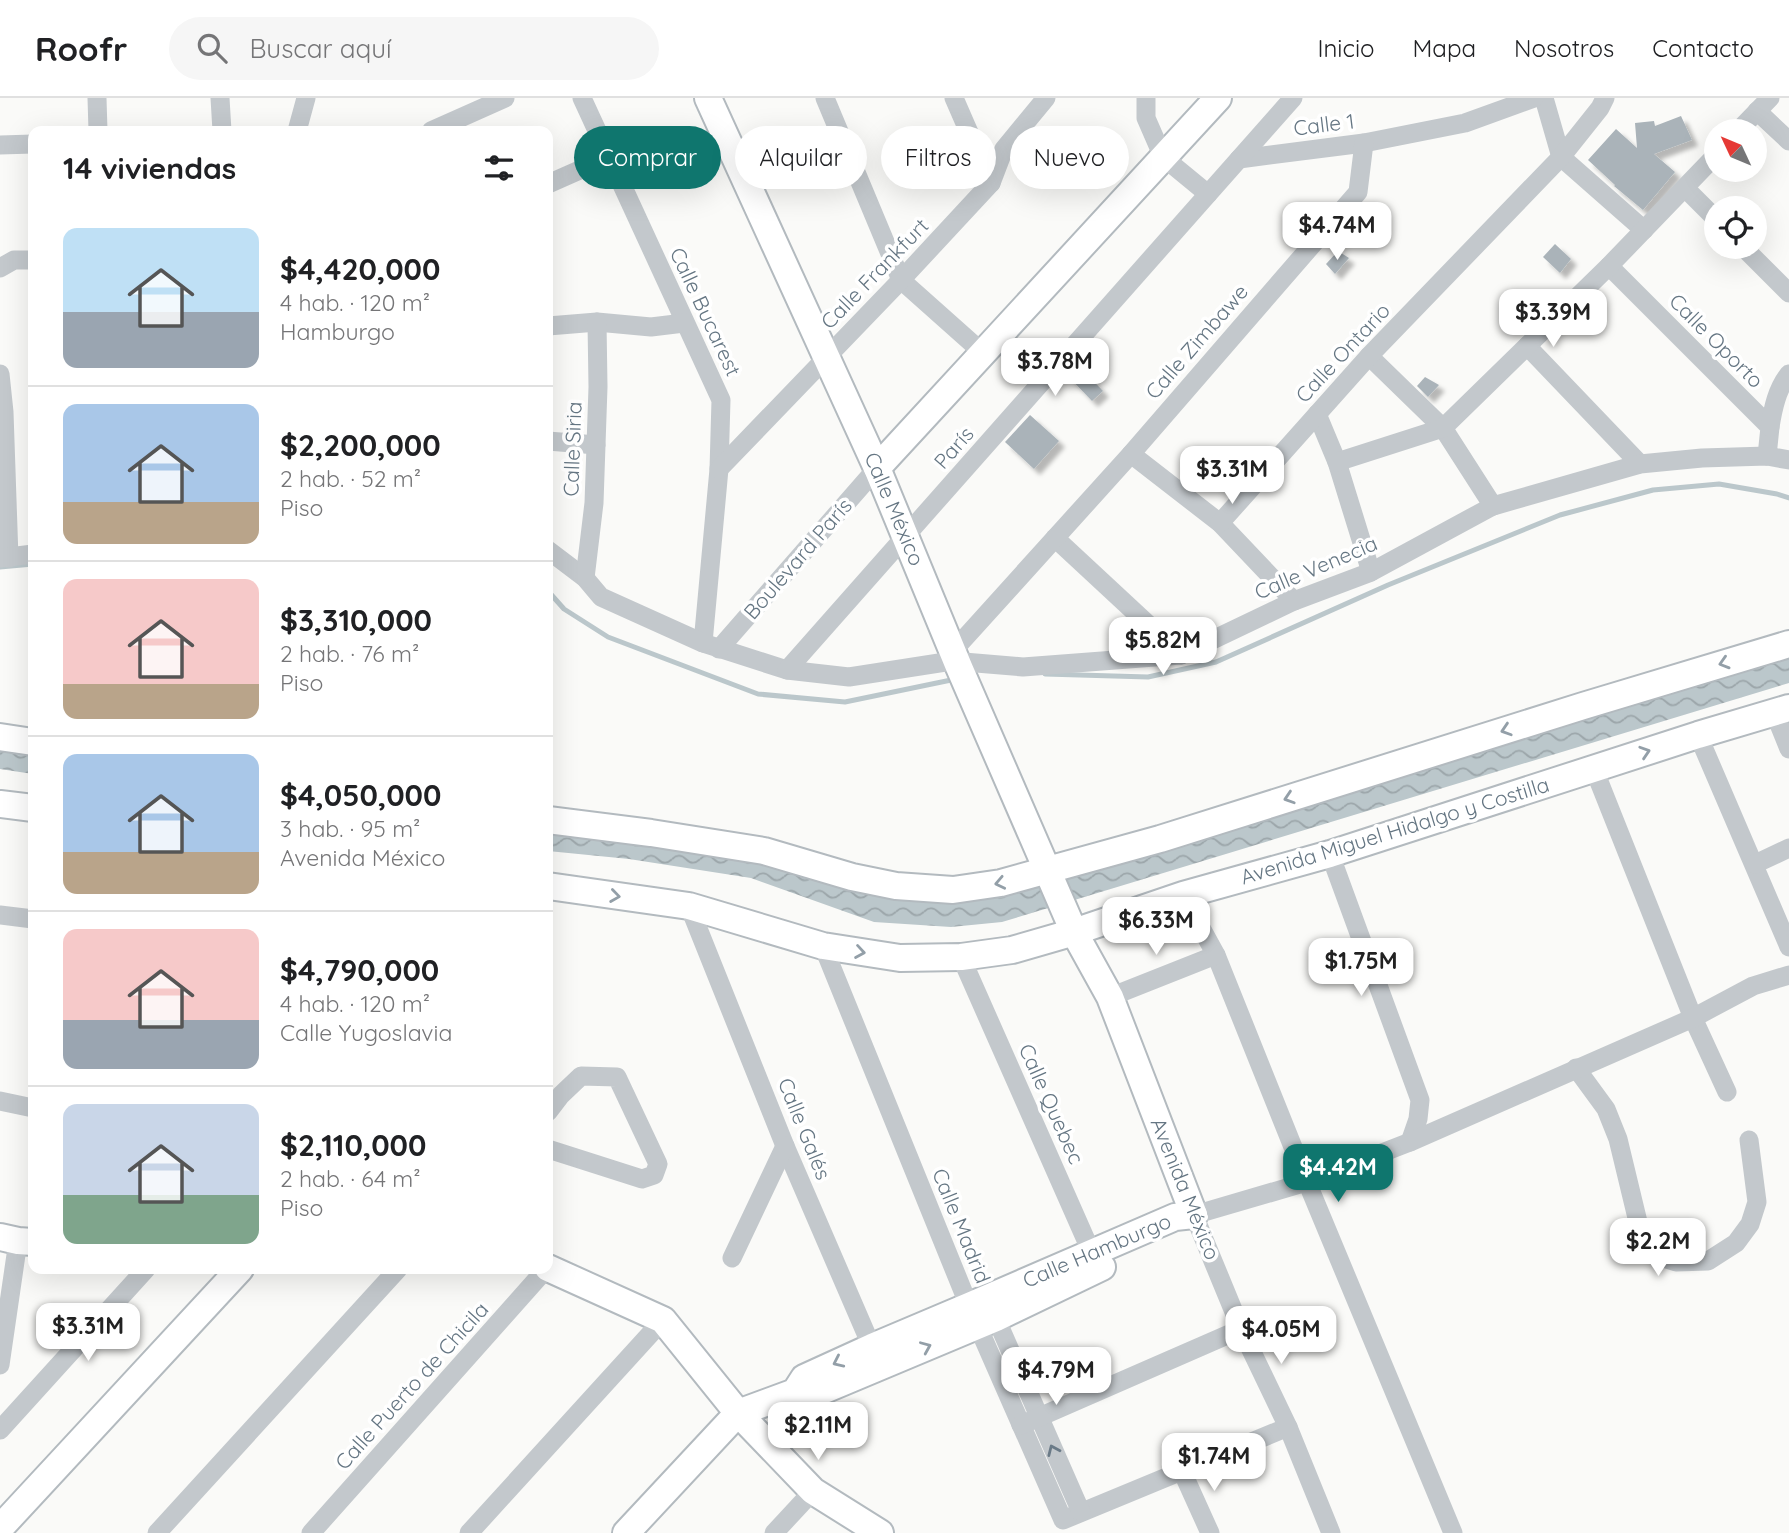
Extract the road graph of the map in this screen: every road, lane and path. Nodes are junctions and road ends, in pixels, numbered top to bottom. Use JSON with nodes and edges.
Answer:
{"nodes":[{"id":1,"x":97,"y":98,"type":"edge"},
{"id":2,"x":220,"y":98,"type":"edge"},
{"id":3,"x":306,"y":98,"type":"edge"},
{"id":4,"x":505,"y":98,"type":"edge"},
{"id":5,"x":582,"y":98,"type":"edge"},
{"id":6,"x":708,"y":98,"type":"edge"},
{"id":7,"x":825,"y":98,"type":"edge"},
{"id":8,"x":954,"y":98,"type":"edge"},
{"id":9,"x":1046,"y":98,"type":"edge"},
{"id":10,"x":1146,"y":98,"type":"edge"},
{"id":11,"x":1218,"y":98,"type":"edge"},
{"id":12,"x":1293,"y":98,"type":"edge"},
{"id":13,"x":1534,"y":98,"type":"edge"},
{"id":14,"x":1544,"y":98,"type":"edge"},
{"id":15,"x":1605,"y":98,"type":"edge"},
{"id":16,"x":1763,"y":105,"type":"edge"},
{"id":17,"x":466,"y":106,"type":"edge"},
{"id":18,"x":1750,"y":119,"type":"edge"},
{"id":19,"x":98,"y":126,"type":"edge"},
{"id":20,"x":222,"y":126,"type":"edge"},
{"id":21,"x":298,"y":126,"type":"edge"},
{"id":22,"x":437,"y":126,"type":"edge"},
{"id":23,"x":595,"y":126,"type":"edge"},
{"id":24,"x":967,"y":126,"type":"edge"},
{"id":25,"x":1789,"y":141,"type":"edge"},
{"id":26,"x":1364,"y":143,"type":"junction"},
{"id":27,"x":28,"y":144,"type":"edge"},
{"id":28,"x":0,"y":145,"type":"edge"},
{"id":29,"x":1163,"y":157,"type":"junction"},
{"id":30,"x":1561,"y":157,"type":"junction"},
{"id":31,"x":1239,"y":159,"type":"junction"},
{"id":32,"x":1704,"y":168,"type":"edge"},
{"id":33,"x":996,"y":172,"type":"edge"},
{"id":34,"x":574,"y":173,"type":"edge"},
{"id":35,"x":553,"y":182,"type":"edge"},
{"id":36,"x":1685,"y":188,"type":"junction"},
{"id":37,"x":623,"y":189,"type":"edge"},
{"id":38,"x":986,"y":189,"type":"edge"},
{"id":39,"x":1208,"y":194,"type":"junction"},
{"id":40,"x":1704,"y":207,"type":"edge"},
{"id":41,"x":1644,"y":230,"type":"junction"},
{"id":42,"x":1755,"y":259,"type":"edge"},
{"id":43,"x":28,"y":260,"type":"edge"},
{"id":44,"x":1609,"y":266,"type":"junction"},
{"id":45,"x":0,"y":268,"type":"edge"},
{"id":46,"x":901,"y":280,"type":"junction"},
{"id":47,"x":1789,"y":293,"type":"edge"},
{"id":48,"x":597,"y":322,"type":"junction"},
{"id":49,"x":684,"y":323,"type":"junction"},
{"id":50,"x":553,"y":326,"type":"edge"},
{"id":51,"x":1527,"y":346,"type":"junction"},
{"id":52,"x":983,"y":353,"type":"junction"},
{"id":53,"x":1368,"y":356,"type":"junction"},
{"id":54,"x":826,"y":357,"type":"junction"},
{"id":55,"x":1789,"y":373,"type":"edge"},
{"id":56,"x":0,"y":374,"type":"edge"},
{"id":57,"x":1317,"y":414,"type":"junction"},
{"id":58,"x":1770,"y":427,"type":"junction"},
{"id":59,"x":1443,"y":428,"type":"junction"},
{"id":60,"x":553,"y":442,"type":"edge"},
{"id":61,"x":596,"y":446,"type":"junction"},
{"id":62,"x":1131,"y":454,"type":"junction"},
{"id":63,"x":1767,"y":456,"type":"junction"},
{"id":64,"x":1789,"y":460,"type":"edge"},
{"id":65,"x":1337,"y":462,"type":"junction"},
{"id":66,"x":1640,"y":464,"type":"junction"},
{"id":67,"x":877,"y":468,"type":"junction"},
{"id":68,"x":719,"y":469,"type":"junction"},
{"id":69,"x":1493,"y":506,"type":"junction"},
{"id":70,"x":1220,"y":523,"type":"junction"},
{"id":71,"x":906,"y":536,"type":"junction"},
{"id":72,"x":1055,"y":538,"type":"junction"},
{"id":73,"x":553,"y":554,"type":"edge"},
{"id":74,"x":28,"y":555,"type":"edge"},
{"id":75,"x":5,"y":558,"type":"edge"},
{"id":76,"x":1371,"y":572,"type":"junction"},
{"id":77,"x":585,"y":578,"type":"junction"},
{"id":78,"x":1294,"y":601,"type":"junction"},
{"id":79,"x":1789,"y":644,"type":"edge"},
{"id":80,"x":711,"y":646,"type":"junction"},
{"id":81,"x":1181,"y":655,"type":"junction"},
{"id":82,"x":956,"y":660,"type":"junction"},
{"id":83,"x":787,"y":670,"type":"junction"},
{"id":84,"x":1782,"y":710,"type":"edge"},
{"id":85,"x":1698,"y":735,"type":"junction"},
{"id":86,"x":0,"y":737,"type":"edge"},
{"id":87,"x":28,"y":741,"type":"edge"},
{"id":88,"x":1789,"y":749,"type":"edge"},
{"id":89,"x":1594,"y":769,"type":"junction"},
{"id":90,"x":0,"y":804,"type":"edge"},
{"id":91,"x":28,"y":807,"type":"edge"},
{"id":92,"x":553,"y":821,"type":"edge"},
{"id":93,"x":1789,"y":848,"type":"edge"},
{"id":94,"x":1330,"y":854,"type":"junction"},
{"id":95,"x":1755,"y":864,"type":"junction"},
{"id":96,"x":1048,"y":872,"type":"junction"},
{"id":97,"x":553,"y":887,"type":"edge"},
{"id":98,"x":1183,"y":895,"type":"junction"},
{"id":99,"x":689,"y":906,"type":"junction"},
{"id":100,"x":0,"y":915,"type":"edge"},
{"id":101,"x":28,"y":918,"type":"edge"},
{"id":102,"x":1072,"y":928,"type":"junction"},
{"id":103,"x":823,"y":946,"type":"junction"},
{"id":104,"x":1789,"y":947,"type":"edge"},
{"id":105,"x":1216,"y":955,"type":"junction"},
{"id":106,"x":961,"y":957,"type":"junction"},
{"id":107,"x":1789,"y":975,"type":"edge"},
{"id":108,"x":1110,"y":997,"type":"junction"},
{"id":109,"x":1693,"y":1018,"type":"junction"},
{"id":110,"x":1576,"y":1068,"type":"junction"},
{"id":111,"x":1727,"y":1092,"type":"dead end"},
{"id":112,"x":0,"y":1101,"type":"edge"},
{"id":113,"x":553,"y":1105,"type":"edge"},
{"id":114,"x":28,"y":1107,"type":"edge"},
{"id":115,"x":1749,"y":1140,"type":"dead end"},
{"id":116,"x":1410,"y":1142,"type":"junction"},
{"id":117,"x":785,"y":1146,"type":"junction"},
{"id":118,"x":553,"y":1151,"type":"edge"},
{"id":119,"x":1307,"y":1182,"type":"junction"},
{"id":120,"x":1194,"y":1215,"type":"junction"},
{"id":121,"x":17,"y":1240,"type":"edge"},
{"id":122,"x":732,"y":1258,"type":"dead end"},
{"id":123,"x":1095,"y":1261,"type":"junction"},
{"id":124,"x":553,"y":1271,"type":"edge"},
{"id":125,"x":141,"y":1274,"type":"edge"},
{"id":126,"x":235,"y":1274,"type":"edge"},
{"id":127,"x":393,"y":1274,"type":"edge"},
{"id":128,"x":542,"y":1274,"type":"edge"},
{"id":129,"x":981,"y":1313,"type":"junction"},
{"id":130,"x":663,"y":1320,"type":"junction"},
{"id":131,"x":1241,"y":1329,"type":"junction"},
{"id":132,"x":876,"y":1357,"type":"junction"},
{"id":133,"x":0,"y":1365,"type":"edge"},
{"id":134,"x":738,"y":1413,"type":"junction"},
{"id":135,"x":1029,"y":1421,"type":"junction"},
{"id":136,"x":1288,"y":1427,"type":"junction"},
{"id":137,"x":0,"y":1430,"type":"edge"},
{"id":138,"x":1182,"y":1471,"type":"junction"},
{"id":139,"x":813,"y":1491,"type":"junction"},
{"id":140,"x":0,"y":1528,"type":"edge"},
{"id":141,"x":157,"y":1533,"type":"edge"},
{"id":142,"x":311,"y":1533,"type":"edge"},
{"id":143,"x":469,"y":1533,"type":"edge"},
{"id":144,"x":626,"y":1533,"type":"edge"},
{"id":145,"x":774,"y":1533,"type":"edge"},
{"id":146,"x":880,"y":1533,"type":"edge"},
{"id":147,"x":1210,"y":1533,"type":"edge"},
{"id":148,"x":1331,"y":1533,"type":"edge"},
{"id":149,"x":1453,"y":1533,"type":"edge"}],
"edges":[{"from":1,"to":19,"type":"street"},
{"from":2,"to":20,"type":"street"},
{"from":3,"to":21,"type":"street"},
{"from":4,"to":17,"type":"street"},
{"from":5,"to":23,"type":"street","name":"Calle Bucarest"},
{"from":6,"to":54,"type":"street","name":"Calle México"},
{"from":7,"to":46,"type":"street"},
{"from":8,"to":24,"type":"street"},
{"from":9,"to":33,"type":"street","name":"Calle Frankfurt"},
{"from":10,"to":29,"type":"street"},
{"from":11,"to":29,"type":"street","name":"Boulevard París"},
{"from":12,"to":31,"type":"street","name":"París"},
{"from":13,"to":26,"type":"street","name":"Calle 1"},
{"from":14,"to":30,"type":"street"},
{"from":15,"to":30,"type":"street","name":"Calle Ontario"},
{"from":16,"to":18,"type":"street"},
{"from":16,"to":25,"type":"street"},
{"from":17,"to":22,"type":"street"},
{"from":26,"to":31,"type":"street","name":"Calle 1"},
{"from":26,"to":62,"type":"street","name":"Calle Zimbawe"},
{"from":27,"to":28,"type":"street"},
{"from":29,"to":39,"type":"street"},
{"from":29,"to":52,"type":"street","name":"Boulevard París"},
{"from":30,"to":41,"type":"street"},
{"from":30,"to":53,"type":"street","name":"Calle Ontario"},
{"from":31,"to":39,"type":"street","name":"París"},
{"from":32,"to":36,"type":"street"},
{"from":34,"to":35,"type":"street"},
{"from":36,"to":40,"type":"street"},
{"from":36,"to":41,"type":"street"},
{"from":37,"to":49,"type":"street","name":"Calle Bucarest"},
{"from":38,"to":46,"type":"street","name":"Calle Frankfurt"},
{"from":39,"to":71,"type":"street","name":"París"},
{"from":41,"to":44,"type":"street"},
{"from":42,"to":47,"type":"street"},
{"from":43,"to":45,"type":"street"},
{"from":44,"to":51,"type":"street"},
{"from":44,"to":58,"type":"street","name":"Calle Oporto"},
{"from":46,"to":52,"type":"street"},
{"from":46,"to":54,"type":"street","name":"Calle Frankfurt"},
{"from":48,"to":49,"type":"street"},
{"from":48,"to":50,"type":"street"},
{"from":48,"to":61,"type":"street","name":"Calle Siria"},
{"from":49,"to":68,"type":"street","name":"Calle Bucarest"},
{"from":51,"to":59,"type":"street"},
{"from":51,"to":66,"type":"street"},
{"from":52,"to":67,"type":"street","name":"Boulevard París"},
{"from":53,"to":57,"type":"street","name":"Calle Ontario"},
{"from":53,"to":59,"type":"street"},
{"from":54,"to":67,"type":"street","name":"Calle México"},
{"from":54,"to":68,"type":"street","name":"Calle Frankfurt"},
{"from":55,"to":58,"type":"street"},
{"from":56,"to":75,"type":"street"},
{"from":57,"to":65,"type":"street"},
{"from":57,"to":70,"type":"street","name":"Calle Ontario"},
{"from":58,"to":63,"type":"street"},
{"from":59,"to":65,"type":"street"},
{"from":59,"to":69,"type":"street"},
{"from":60,"to":61,"type":"street"},
{"from":61,"to":77,"type":"street","name":"Calle Siria"},
{"from":62,"to":70,"type":"street"},
{"from":62,"to":72,"type":"street","name":"Calle Zimbawe"},
{"from":63,"to":64,"type":"street","name":"Calle Venecia"},
{"from":63,"to":66,"type":"street","name":"Calle Venecia"},
{"from":65,"to":76,"type":"street"},
{"from":66,"to":69,"type":"street","name":"Calle Venecia"},
{"from":67,"to":71,"type":"street","name":"Calle México"},
{"from":67,"to":80,"type":"street","name":"Boulevard París"},
{"from":68,"to":80,"type":"street","name":"Calle Bucarest"},
{"from":69,"to":76,"type":"street","name":"Calle Venecia"},
{"from":70,"to":78,"type":"street"},
{"from":71,"to":82,"type":"street","name":"Calle México"},
{"from":71,"to":83,"type":"street","name":"París"},
{"from":72,"to":81,"type":"street"},
{"from":72,"to":82,"type":"street","name":"Calle Zimbawe"},
{"from":73,"to":77,"type":"street","name":"Calle Venecia"},
{"from":74,"to":75,"type":"street"},
{"from":76,"to":78,"type":"street","name":"Calle Venecia"},
{"from":77,"to":80,"type":"street","name":"Calle Venecia"},
{"from":78,"to":81,"type":"street","name":"Calle Venecia"},
{"from":79,"to":96,"type":"street","one_way":true},
{"from":80,"to":83,"type":"street","name":"Calle Venecia"},
{"from":81,"to":82,"type":"street","name":"Calle Venecia"},
{"from":82,"to":83,"type":"street","name":"Calle Venecia"},
{"from":82,"to":96,"type":"street","name":"Calle México"},
{"from":84,"to":85,"type":"street","name":"Avenida Miguel Hidalgo y Costilla"},
{"from":84,"to":88,"type":"street"},
{"from":89,"to":85,"type":"street","name":"Avenida Miguel Hidalgo y Costilla","one_way":true},
{"from":85,"to":95,"type":"street"},
{"from":86,"to":87,"type":"street"},
{"from":89,"to":94,"type":"street","name":"Avenida Miguel Hidalgo y Costilla"},
{"from":89,"to":109,"type":"street"},
{"from":90,"to":91,"type":"street"},
{"from":96,"to":92,"type":"street","one_way":true},
{"from":93,"to":95,"type":"street"},
{"from":94,"to":98,"type":"street","name":"Avenida Miguel Hidalgo y Costilla"},
{"from":94,"to":116,"type":"street"},
{"from":95,"to":104,"type":"street"},
{"from":96,"to":102,"type":"street","name":"Calle México"},
{"from":97,"to":99,"type":"street","name":"Avenida Miguel Hidalgo y Costilla","one_way":true},
{"from":98,"to":102,"type":"street","name":"Avenida Miguel Hidalgo y Costilla"},
{"from":98,"to":105,"type":"street"},
{"from":99,"to":103,"type":"street","name":"Avenida Miguel Hidalgo y Costilla"},
{"from":99,"to":117,"type":"street","name":"Calle Galés"},
{"from":100,"to":101,"type":"street"},
{"from":102,"to":106,"type":"street","name":"Avenida Miguel Hidalgo y Costilla"},
{"from":102,"to":108,"type":"street","name":"Avenida México"},
{"from":103,"to":106,"type":"street","name":"Avenida Miguel Hidalgo y Costilla","one_way":true},
{"from":103,"to":129,"type":"street","name":"Calle Madrid"},
{"from":105,"to":108,"type":"street"},
{"from":105,"to":119,"type":"street"},
{"from":106,"to":123,"type":"street","name":"Calle Quebec"},
{"from":107,"to":109,"type":"street"},
{"from":108,"to":120,"type":"street","name":"Avenida México"},
{"from":109,"to":110,"type":"street"},
{"from":109,"to":111,"type":"street"},
{"from":110,"to":115,"type":"street"},
{"from":110,"to":116,"type":"street"},
{"from":112,"to":114,"type":"street"},
{"from":113,"to":118,"type":"street"},
{"from":116,"to":119,"type":"street"},
{"from":117,"to":122,"type":"street"},
{"from":117,"to":132,"type":"street","name":"Calle Galés"},
{"from":119,"to":120,"type":"street"},
{"from":119,"to":149,"type":"street"},
{"from":120,"to":123,"type":"street","name":"Calle Hamburgo"},
{"from":120,"to":131,"type":"street","name":"Avenida México"},
{"from":121,"to":133,"type":"street"},
{"from":123,"to":129,"type":"street","name":"Calle Hamburgo"},
{"from":124,"to":130,"type":"street"},
{"from":125,"to":137,"type":"street"},
{"from":126,"to":140,"type":"street"},
{"from":127,"to":141,"type":"street"},
{"from":128,"to":142,"type":"street","name":"Calle Puerto de Chicila"},
{"from":129,"to":132,"type":"street","name":"Calle Hamburgo"},
{"from":129,"to":135,"type":"street","name":"Calle Madrid"},
{"from":130,"to":134,"type":"street"},
{"from":130,"to":143,"type":"street"},
{"from":131,"to":135,"type":"street"},
{"from":131,"to":136,"type":"street","name":"Avenida México"},
{"from":132,"to":134,"type":"street","name":"Calle Hamburgo"},
{"from":134,"to":139,"type":"street"},
{"from":134,"to":144,"type":"street"},
{"from":135,"to":138,"type":"street","name":"Calle Madrid"},
{"from":136,"to":138,"type":"street"},
{"from":136,"to":148,"type":"street","name":"Avenida México"},
{"from":138,"to":147,"type":"street"},
{"from":139,"to":145,"type":"street"},
{"from":139,"to":146,"type":"street"}]}
